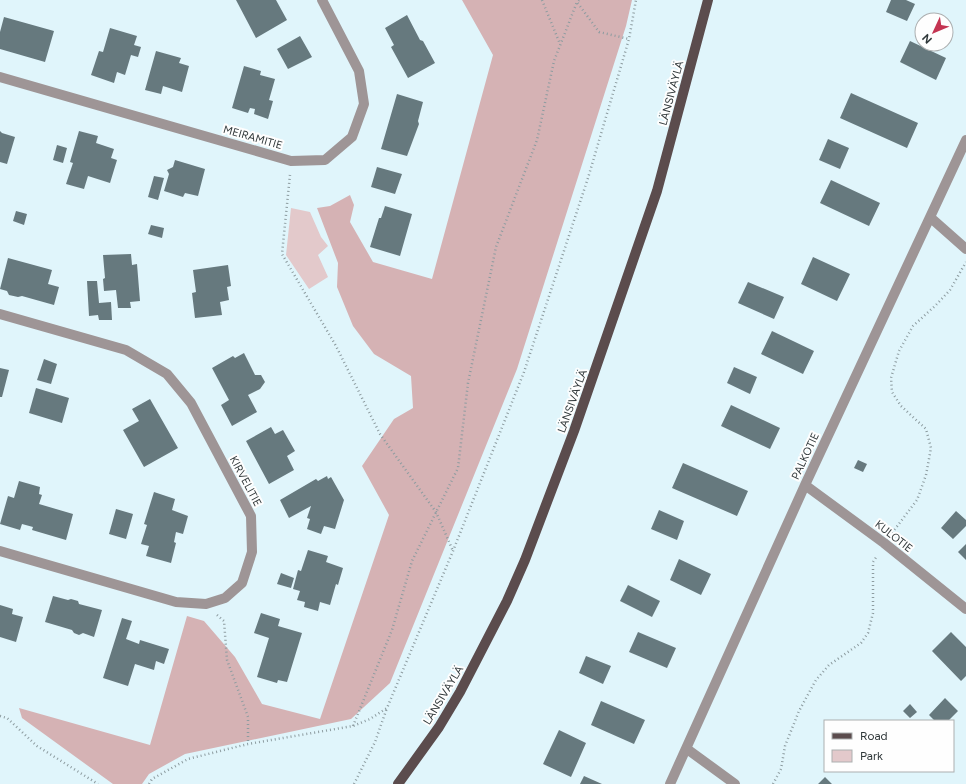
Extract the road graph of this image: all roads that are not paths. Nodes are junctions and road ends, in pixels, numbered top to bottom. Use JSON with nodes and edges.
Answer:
{"nodes":[{"id":1,"x":322,"y":0,"type":"edge"},
{"id":2,"x":708,"y":0,"type":"edge"},
{"id":3,"x":0,"y":78,"type":"edge"},
{"id":4,"x":966,"y":140,"type":"edge"},
{"id":5,"x":931,"y":218,"type":"junction"},
{"id":6,"x":966,"y":248,"type":"edge"},
{"id":7,"x":0,"y":314,"type":"edge"},
{"id":8,"x":805,"y":485,"type":"junction"},
{"id":9,"x":0,"y":551,"type":"edge"},
{"id":10,"x":966,"y":609,"type":"edge"},
{"id":11,"x":687,"y":749,"type":"junction"},
{"id":12,"x":398,"y":784,"type":"edge"},
{"id":13,"x":670,"y":784,"type":"edge"},
{"id":14,"x":735,"y":784,"type":"edge"}],
"edges":[{"from":1,"to":3,"type":"street","name":"MEIRAMITIE"},
{"from":2,"to":12,"type":"main road","name":"LÄNSIVÄYLÄ"},
{"from":4,"to":5,"type":"street","name":"PALKOTIE"},
{"from":5,"to":6,"type":"street"},
{"from":5,"to":8,"type":"street","name":"PALKOTIE"},
{"from":7,"to":9,"type":"street","name":"KIRVELITIE"},
{"from":8,"to":10,"type":"street","name":"KULOTIE"},
{"from":8,"to":11,"type":"street","name":"PALKOTIE"},
{"from":11,"to":13,"type":"street","name":"PALKOTIE"},
{"from":11,"to":14,"type":"street"}]}
